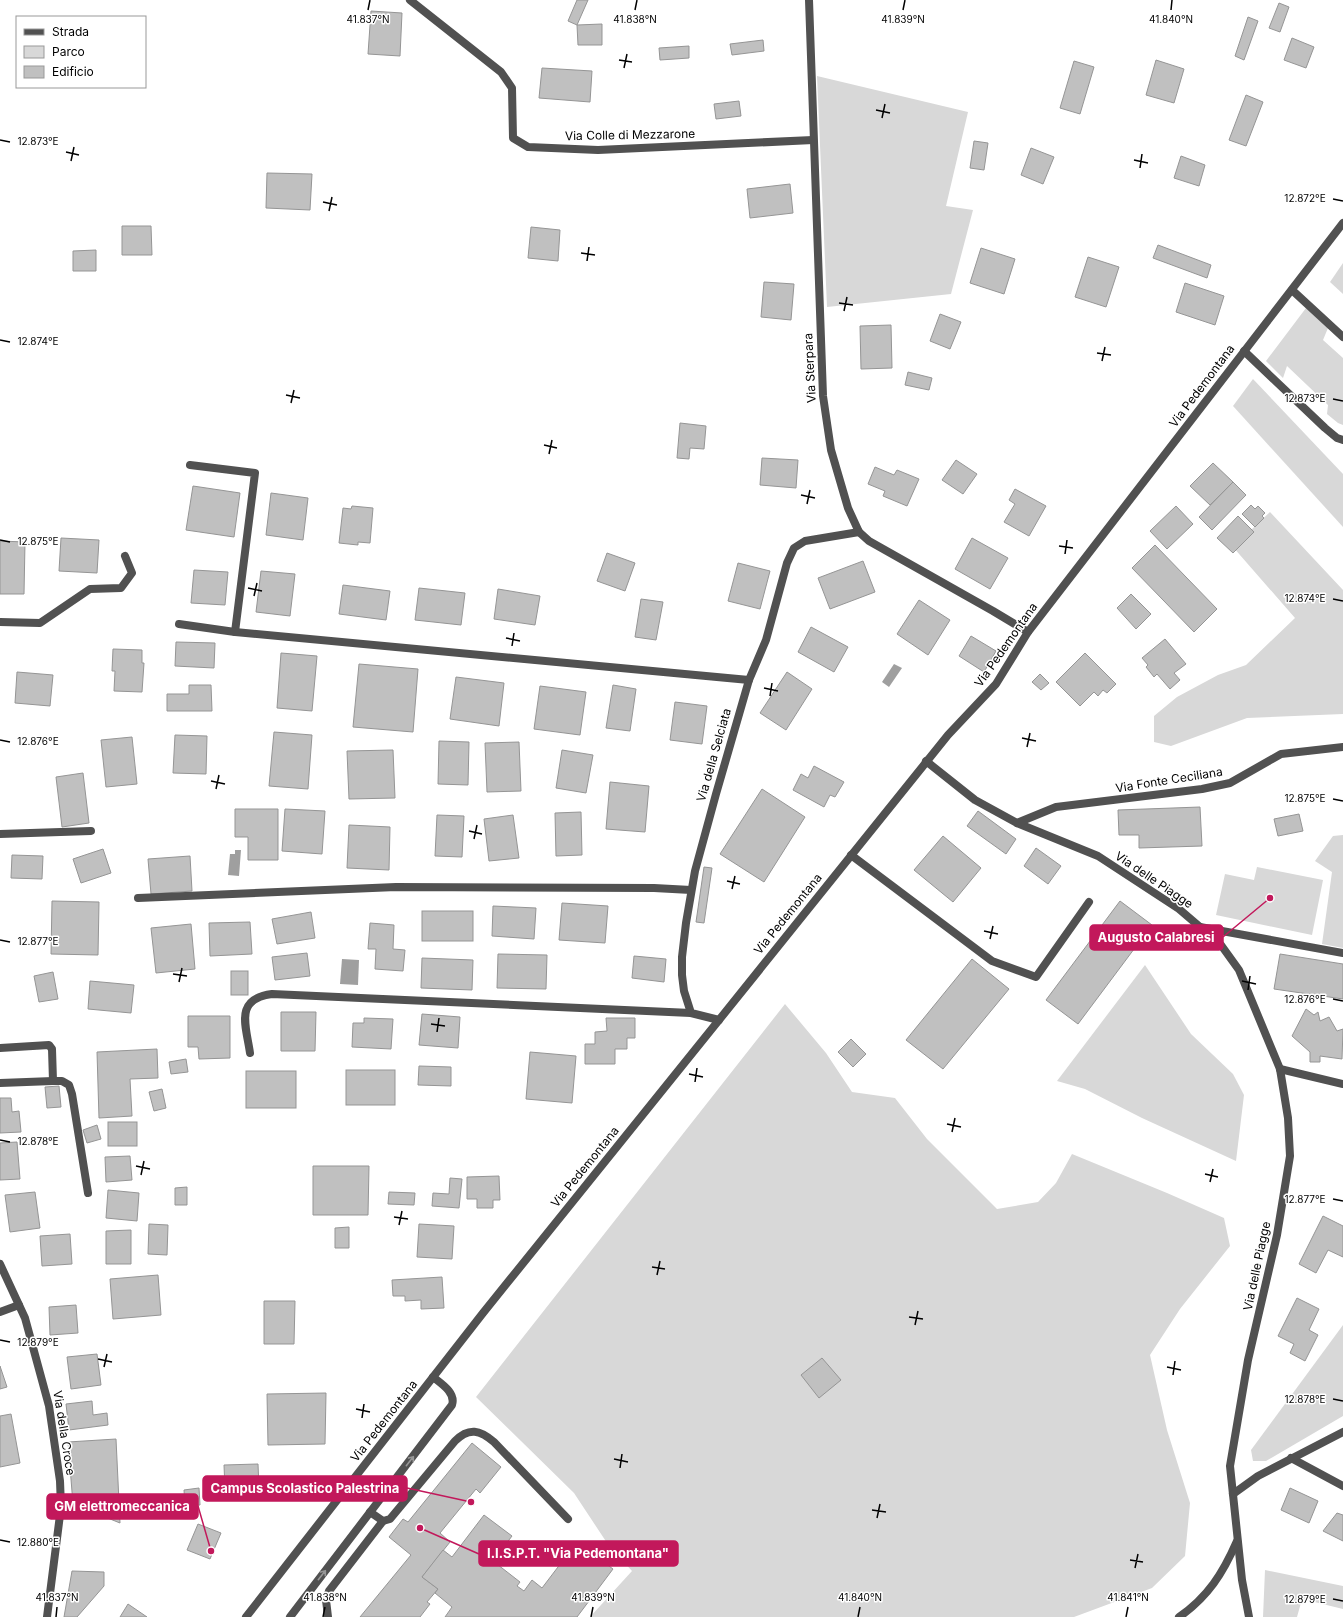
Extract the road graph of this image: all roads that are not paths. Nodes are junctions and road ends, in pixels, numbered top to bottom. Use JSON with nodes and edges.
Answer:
{"nodes":[{"id":1,"x":410,"y":0,"type":"edge"},
{"id":2,"x":809,"y":0,"type":"edge"},
{"id":3,"x":814,"y":140,"type":"junction"},
{"id":4,"x":1343,"y":223,"type":"edge"},
{"id":5,"x":1292,"y":290,"type":"junction"},
{"id":6,"x":1343,"y":337,"type":"edge"},
{"id":7,"x":1244,"y":351,"type":"junction"},
{"id":8,"x":1343,"y":440,"type":"edge"},
{"id":9,"x":190,"y":465,"type":"dead end"},
{"id":10,"x":859,"y":532,"type":"junction"},
{"id":11,"x":125,"y":556,"type":"dead end"},
{"id":12,"x":0,"y":622,"type":"edge"},
{"id":13,"x":179,"y":624,"type":"dead end"},
{"id":14,"x":235,"y":632,"type":"junction"},
{"id":15,"x":1028,"y":632,"type":"junction"},
{"id":16,"x":749,"y":680,"type":"junction"},
{"id":17,"x":1343,"y":747,"type":"edge"},
{"id":18,"x":926,"y":761,"type":"junction"},
{"id":19,"x":1017,"y":823,"type":"junction"},
{"id":20,"x":91,"y":831,"type":"dead end"},
{"id":21,"x":0,"y":834,"type":"edge"},
{"id":22,"x":852,"y":854,"type":"junction"},
{"id":23,"x":691,"y":890,"type":"junction"},
{"id":24,"x":138,"y":898,"type":"dead end"},
{"id":25,"x":1089,"y":902,"type":"dead end"},
{"id":26,"x":1200,"y":927,"type":"junction"},
{"id":27,"x":1343,"y":953,"type":"edge"},
{"id":28,"x":691,"y":1013,"type":"junction"},
{"id":29,"x":719,"y":1020,"type":"junction"},
{"id":30,"x":0,"y":1048,"type":"edge"},
{"id":31,"x":250,"y":1053,"type":"dead end"},
{"id":32,"x":1280,"y":1069,"type":"junction"},
{"id":33,"x":53,"y":1081,"type":"junction"},
{"id":34,"x":0,"y":1083,"type":"edge"},
{"id":35,"x":1343,"y":1084,"type":"edge"},
{"id":36,"x":88,"y":1193,"type":"dead end"},
{"id":37,"x":0,"y":1264,"type":"edge"},
{"id":38,"x":19,"y":1304,"type":"junction"},
{"id":39,"x":0,"y":1312,"type":"edge"},
{"id":40,"x":433,"y":1377,"type":"junction"},
{"id":41,"x":1343,"y":1432,"type":"edge"},
{"id":42,"x":1291,"y":1458,"type":"junction"},
{"id":43,"x":1343,"y":1486,"type":"edge"},
{"id":44,"x":1233,"y":1494,"type":"junction"},
{"id":45,"x":370,"y":1512,"type":"junction"},
{"id":46,"x":568,"y":1519,"type":"dead end"},
{"id":47,"x":383,"y":1521,"type":"junction"},
{"id":48,"x":1238,"y":1539,"type":"junction"},
{"id":49,"x":47,"y":1617,"type":"edge"},
{"id":50,"x":246,"y":1617,"type":"edge"},
{"id":51,"x":290,"y":1617,"type":"edge"},
{"id":52,"x":328,"y":1617,"type":"edge"},
{"id":53,"x":1179,"y":1617,"type":"edge"},
{"id":54,"x":1249,"y":1617,"type":"edge"}],
"edges":[{"from":1,"to":3,"type":"street","name":"Via Colle di Mezzarone"},
{"from":2,"to":3,"type":"street","name":"Via Sterpara"},
{"from":3,"to":10,"type":"street","name":"Via Sterpara"},
{"from":4,"to":5,"type":"street","name":"Via Pedemontana"},
{"from":5,"to":6,"type":"street"},
{"from":5,"to":7,"type":"street","name":"Via Pedemontana"},
{"from":7,"to":8,"type":"street"},
{"from":7,"to":15,"type":"street","name":"Via Pedemontana"},
{"from":9,"to":14,"type":"street"},
{"from":10,"to":15,"type":"street","name":"Via Sterpara"},
{"from":10,"to":16,"type":"street","name":"Via della Selciata"},
{"from":11,"to":12,"type":"street"},
{"from":13,"to":14,"type":"street"},
{"from":14,"to":16,"type":"street"},
{"from":15,"to":18,"type":"street","name":"Via Pedemontana"},
{"from":16,"to":23,"type":"street","name":"Via della Selciata"},
{"from":17,"to":19,"type":"street","name":"Via Fonte Ceciliana"},
{"from":18,"to":19,"type":"street","name":"Via delle Piagge"},
{"from":18,"to":22,"type":"street","name":"Via Pedemontana"},
{"from":19,"to":26,"type":"street","name":"Via delle Piagge"},
{"from":20,"to":21,"type":"street"},
{"from":22,"to":25,"type":"street"},
{"from":22,"to":29,"type":"street","name":"Via Pedemontana"},
{"from":23,"to":24,"type":"street"},
{"from":23,"to":28,"type":"street","name":"Via della Selciata"},
{"from":26,"to":27,"type":"street"},
{"from":26,"to":32,"type":"street","name":"Via delle Piagge"},
{"from":28,"to":29,"type":"street"},
{"from":28,"to":31,"type":"street"},
{"from":29,"to":40,"type":"street","name":"Via Pedemontana"},
{"from":30,"to":33,"type":"street"},
{"from":32,"to":35,"type":"street"},
{"from":32,"to":44,"type":"street","name":"Via delle Piagge"},
{"from":33,"to":34,"type":"street"},
{"from":33,"to":36,"type":"street"},
{"from":37,"to":38,"type":"street","name":"Via della Croce"},
{"from":38,"to":39,"type":"street"},
{"from":38,"to":49,"type":"street","name":"Via della Croce"},
{"from":45,"to":40,"type":"street","one_way":true},
{"from":40,"to":50,"type":"street","name":"Via Pedemontana"},
{"from":41,"to":42,"type":"street"},
{"from":42,"to":43,"type":"street"},
{"from":42,"to":44,"type":"street"},
{"from":44,"to":48,"type":"street","name":"Via delle Piagge"},
{"from":45,"to":47,"type":"street"},
{"from":51,"to":45,"type":"street","one_way":true},
{"from":46,"to":47,"type":"street"},
{"from":47,"to":52,"type":"street"},
{"from":48,"to":53,"type":"street"},
{"from":48,"to":54,"type":"street","name":"Via delle Piagge"}]}
